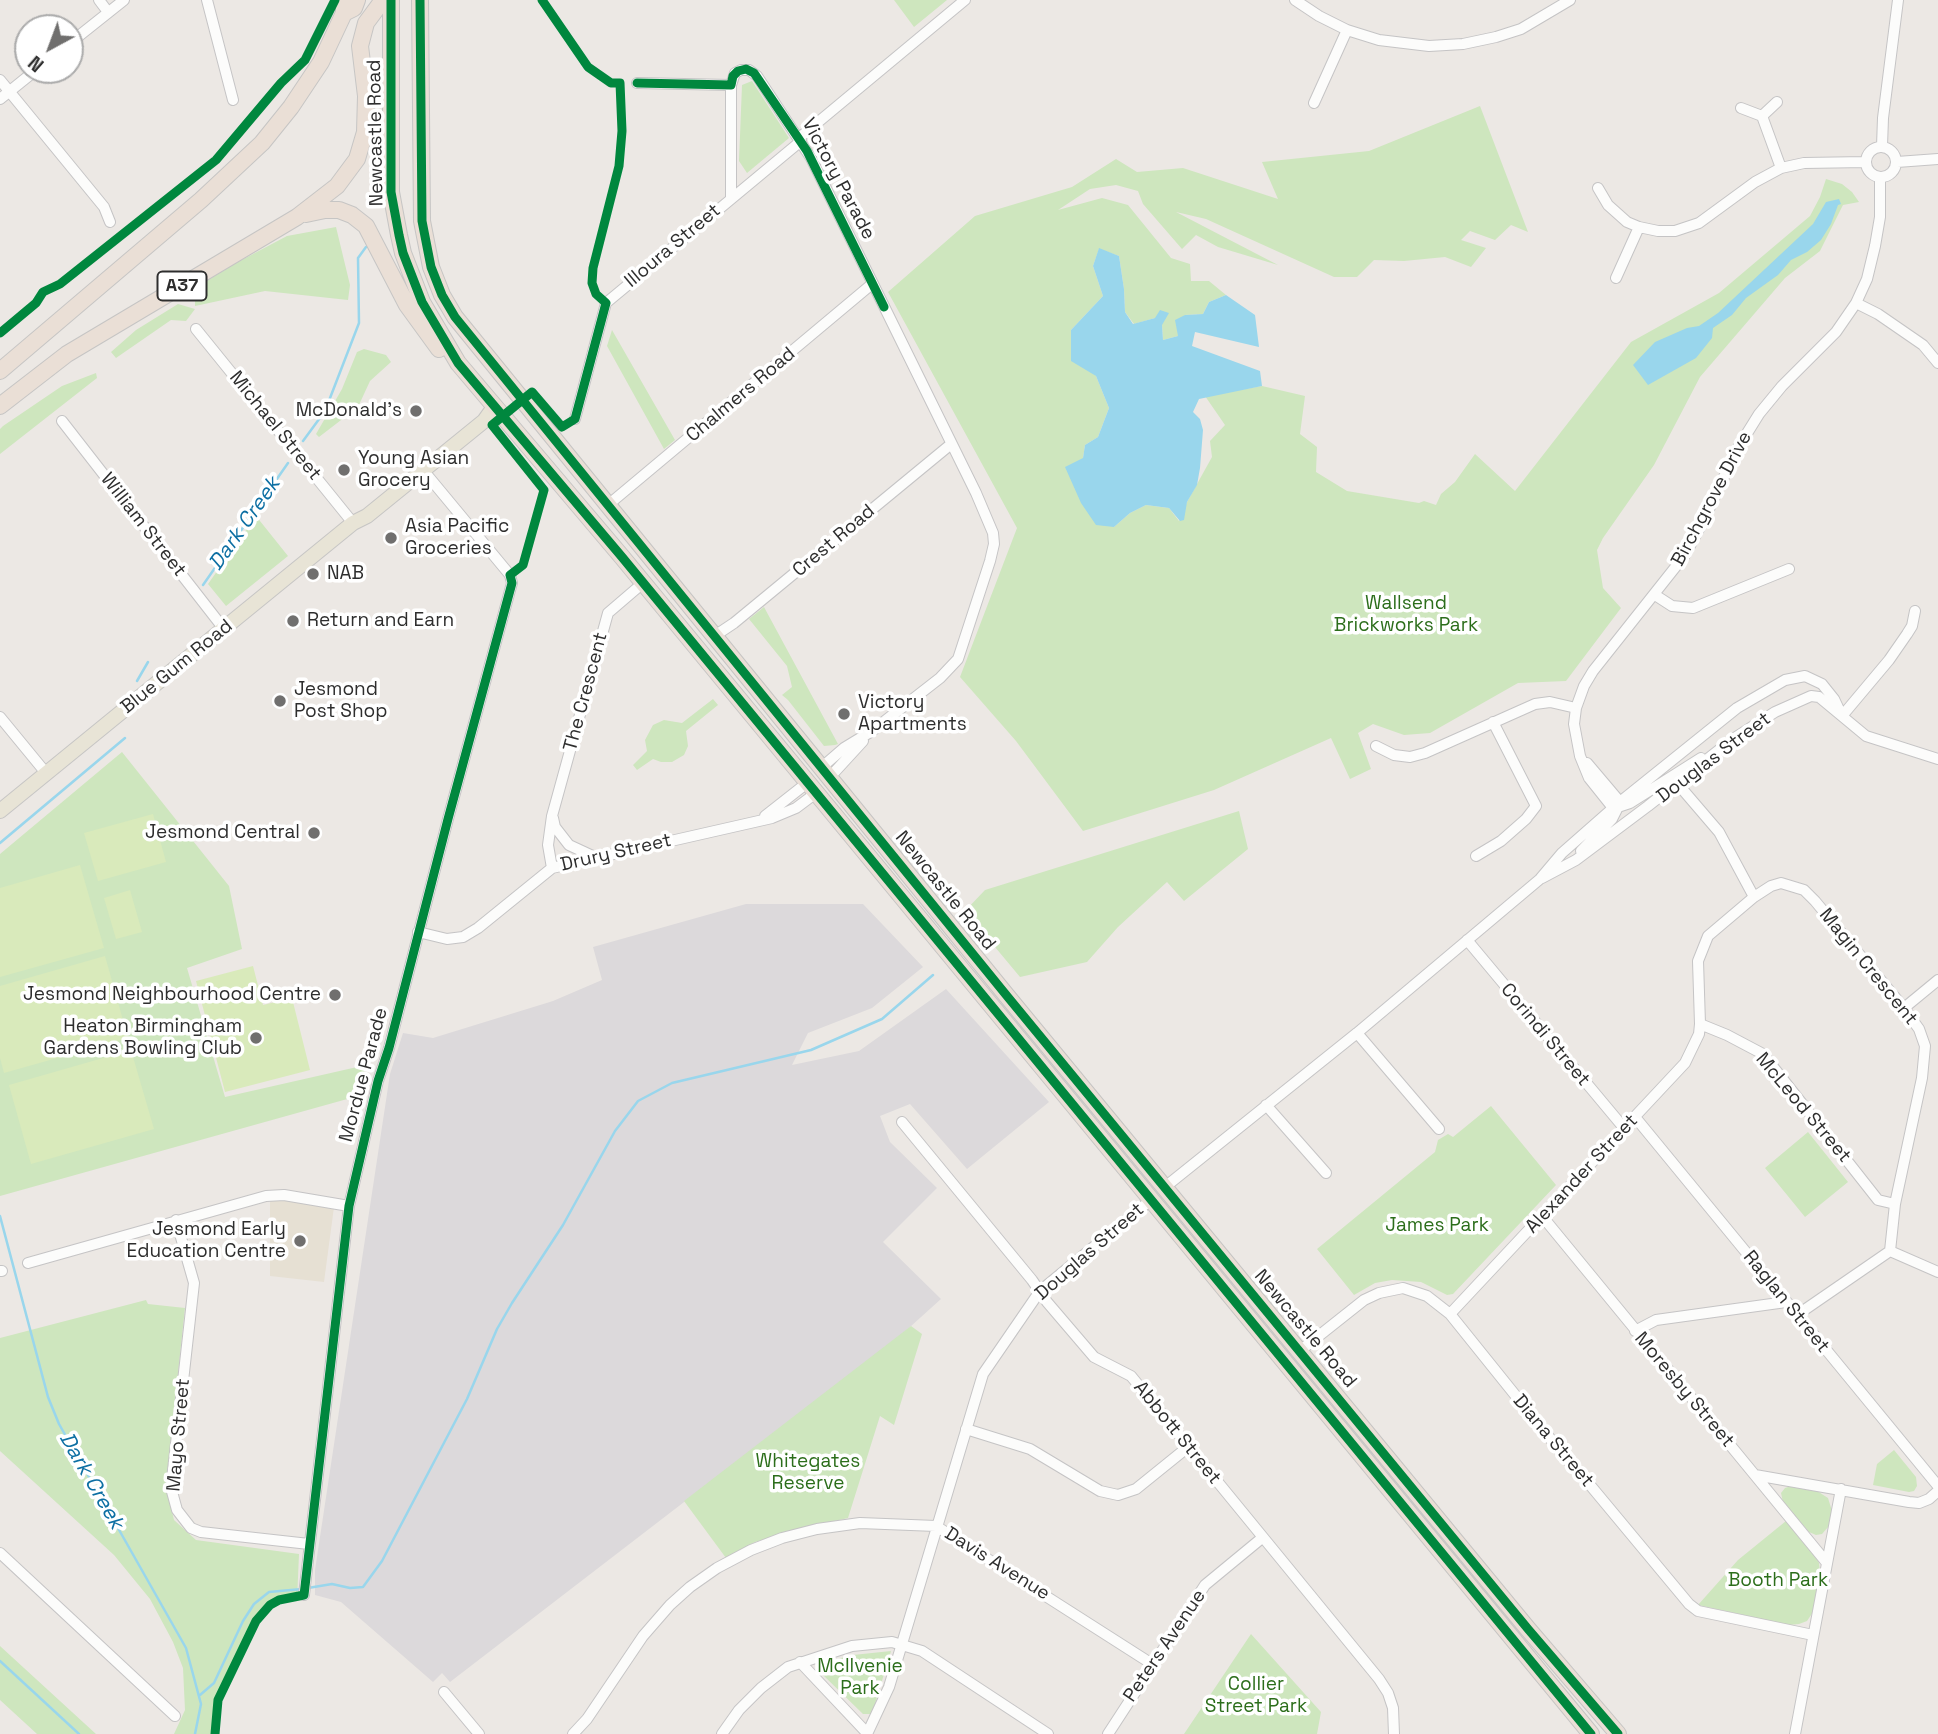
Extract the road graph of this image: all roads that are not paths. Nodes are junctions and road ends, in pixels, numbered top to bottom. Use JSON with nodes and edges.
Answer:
{"nodes":[{"id":1,"x":99,"y":0,"type":"edge"},
{"id":2,"x":124,"y":0,"type":"edge"},
{"id":3,"x":207,"y":0,"type":"edge"},
{"id":4,"x":357,"y":0,"type":"edge"},
{"id":5,"x":383,"y":0,"type":"edge"},
{"id":6,"x":391,"y":0,"type":"edge"},
{"id":7,"x":408,"y":0,"type":"edge"},
{"id":8,"x":419,"y":0,"type":"edge"},
{"id":9,"x":965,"y":0,"type":"edge"},
{"id":10,"x":1295,"y":0,"type":"edge"},
{"id":11,"x":1570,"y":0,"type":"edge"},
{"id":12,"x":1898,"y":0,"type":"edge"},
{"id":13,"x":344,"y":6,"type":"edge"},
{"id":14,"x":108,"y":12,"type":"junction"},
{"id":15,"x":421,"y":21,"type":"junction"},
{"id":16,"x":1347,"y":30,"type":"junction"},
{"id":17,"x":84,"y":32,"type":"edge"},
{"id":18,"x":0,"y":80,"type":"edge"},
{"id":19,"x":637,"y":83,"type":"dead end"},
{"id":20,"x":19,"y":84,"type":"edge"},
{"id":21,"x":731,"y":85,"type":"junction"},
{"id":22,"x":5,"y":95,"type":"edge"},
{"id":23,"x":233,"y":100,"type":"dead end"},
{"id":24,"x":1314,"y":103,"type":"dead end"},
{"id":25,"x":1777,"y":103,"type":"dead end"},
{"id":26,"x":1741,"y":108,"type":"dead end"},
{"id":27,"x":1762,"y":116,"type":"junction"},
{"id":28,"x":800,"y":140,"type":"junction"},
{"id":29,"x":1882,"y":146,"type":"junction"},
{"id":30,"x":1938,"y":159,"type":"edge"},
{"id":31,"x":1866,"y":162,"type":"junction"},
{"id":32,"x":1897,"y":162,"type":"junction"},
{"id":33,"x":1782,"y":169,"type":"junction"},
{"id":34,"x":1880,"y":177,"type":"junction"},
{"id":35,"x":1598,"y":188,"type":"dead end"},
{"id":36,"x":731,"y":197,"type":"junction"},
{"id":37,"x":297,"y":217,"type":"junction"},
{"id":38,"x":110,"y":222,"type":"dead end"},
{"id":39,"x":1639,"y":227,"type":"junction"},
{"id":40,"x":1616,"y":278,"type":"dead end"},
{"id":41,"x":872,"y":284,"type":"junction"},
{"id":42,"x":1856,"y":303,"type":"junction"},
{"id":43,"x":196,"y":329,"type":"dead end"},
{"id":44,"x":458,"y":363,"type":"junction"},
{"id":45,"x":1938,"y":363,"type":"edge"},
{"id":46,"x":0,"y":372,"type":"edge"},
{"id":47,"x":514,"y":391,"type":"junction"},
{"id":48,"x":0,"y":406,"type":"edge"},
{"id":49,"x":494,"y":407,"type":"junction"},
{"id":50,"x":575,"y":419,"type":"dead end"},
{"id":51,"x":62,"y":421,"type":"dead end"},
{"id":52,"x":950,"y":444,"type":"junction"},
{"id":53,"x":424,"y":470,"type":"junction"},
{"id":54,"x":608,"y":505,"type":"junction"},
{"id":55,"x":353,"y":523,"type":"junction"},
{"id":56,"x":1789,"y":569,"type":"dead end"},
{"id":57,"x":643,"y":583,"type":"junction"},
{"id":58,"x":1655,"y":595,"type":"junction"},
{"id":59,"x":1915,"y":611,"type":"dead end"},
{"id":60,"x":224,"y":629,"type":"junction"},
{"id":61,"x":716,"y":635,"type":"junction"},
{"id":62,"x":1576,"y":708,"type":"junction"},
{"id":63,"x":1842,"y":716,"type":"junction"},
{"id":64,"x":0,"y":717,"type":"edge"},
{"id":65,"x":1493,"y":722,"type":"junction"},
{"id":66,"x":1733,"y":739,"type":"junction"},
{"id":67,"x":1376,"y":746,"type":"dead end"},
{"id":68,"x":1938,"y":759,"type":"edge"},
{"id":69,"x":826,"y":772,"type":"junction"},
{"id":70,"x":46,"y":773,"type":"junction"},
{"id":71,"x":1677,"y":783,"type":"junction"},
{"id":72,"x":812,"y":788,"type":"junction"},
{"id":73,"x":1617,"y":806,"type":"junction"},
{"id":74,"x":0,"y":811,"type":"edge"},
{"id":75,"x":552,"y":816,"type":"junction"},
{"id":76,"x":1476,"y":856,"type":"dead end"},
{"id":77,"x":597,"y":858,"type":"junction"},
{"id":78,"x":1576,"y":860,"type":"junction"},
{"id":79,"x":552,"y":868,"type":"junction"},
{"id":80,"x":1540,"y":879,"type":"junction"},
{"id":81,"x":1754,"y":897,"type":"junction"},
{"id":82,"x":418,"y":932,"type":"junction"},
{"id":83,"x":1467,"y":940,"type":"junction"},
{"id":84,"x":1938,"y":981,"type":"edge"},
{"id":85,"x":1904,"y":1008,"type":"junction"},
{"id":86,"x":1700,"y":1024,"type":"junction"},
{"id":87,"x":1357,"y":1033,"type":"junction"},
{"id":88,"x":1266,"y":1105,"type":"junction"},
{"id":89,"x":1635,"y":1117,"type":"junction"},
{"id":90,"x":902,"y":1122,"type":"dead end"},
{"id":91,"x":1624,"y":1128,"type":"junction"},
{"id":92,"x":1439,"y":1129,"type":"dead end"},
{"id":93,"x":1326,"y":1173,"type":"dead end"},
{"id":94,"x":1166,"y":1187,"type":"junction"},
{"id":95,"x":1152,"y":1199,"type":"junction"},
{"id":96,"x":1895,"y":1204,"type":"junction"},
{"id":97,"x":349,"y":1206,"type":"junction"},
{"id":98,"x":1542,"y":1216,"type":"junction"},
{"id":99,"x":176,"y":1220,"type":"junction"},
{"id":100,"x":1890,"y":1251,"type":"junction"},
{"id":101,"x":29,"y":1263,"type":"dead end"},
{"id":102,"x":1938,"y":1272,"type":"edge"},
{"id":103,"x":1040,"y":1292,"type":"junction"},
{"id":104,"x":1786,"y":1302,"type":"junction"},
{"id":105,"x":1450,"y":1314,"type":"junction"},
{"id":106,"x":1797,"y":1315,"type":"junction"},
{"id":107,"x":1636,"y":1331,"type":"junction"},
{"id":108,"x":1301,"y":1350,"type":"junction"},
{"id":109,"x":966,"y":1429,"type":"junction"},
{"id":110,"x":1188,"y":1447,"type":"junction"},
{"id":111,"x":1755,"y":1475,"type":"junction"},
{"id":112,"x":1842,"y":1489,"type":"junction"},
{"id":113,"x":1938,"y":1489,"type":"edge"},
{"id":114,"x":936,"y":1526,"type":"junction"},
{"id":115,"x":1262,"y":1538,"type":"junction"},
{"id":116,"x":309,"y":1544,"type":"junction"},
{"id":117,"x":0,"y":1553,"type":"edge"},
{"id":118,"x":1827,"y":1563,"type":"junction"},
{"id":119,"x":304,"y":1595,"type":"dead end"},
{"id":120,"x":1528,"y":1629,"type":"junction"},
{"id":121,"x":1812,"y":1634,"type":"junction"},
{"id":122,"x":901,"y":1643,"type":"junction"},
{"id":123,"x":800,"y":1662,"type":"junction"},
{"id":124,"x":1152,"y":1664,"type":"junction"},
{"id":125,"x":444,"y":1692,"type":"dead end"},
{"id":126,"x":175,"y":1716,"type":"dead end"},
{"id":127,"x":479,"y":1734,"type":"edge"},
{"id":128,"x":573,"y":1734,"type":"edge"},
{"id":129,"x":722,"y":1734,"type":"edge"},
{"id":130,"x":867,"y":1734,"type":"edge"},
{"id":131,"x":1048,"y":1734,"type":"edge"},
{"id":132,"x":1108,"y":1734,"type":"edge"},
{"id":133,"x":1394,"y":1734,"type":"edge"},
{"id":134,"x":1591,"y":1734,"type":"edge"},
{"id":135,"x":1606,"y":1734,"type":"edge"},
{"id":136,"x":1618,"y":1734,"type":"edge"},
{"id":137,"x":1795,"y":1734,"type":"edge"}],
"edges":[{"from":1,"to":14,"type":"street"},
{"from":2,"to":14,"type":"street"},
{"from":3,"to":23,"type":"street"},
{"from":4,"to":13,"type":"highway","number":"A37"},
{"from":5,"to":37,"type":"highway","number":"A37"},
{"from":6,"to":44,"type":"highway","name":"Newcastle Road"},
{"from":7,"to":15,"type":"highway"},
{"from":8,"to":15,"type":"highway","name":"Newcastle Road"},
{"from":9,"to":28,"type":"street"},
{"from":10,"to":16,"type":"street"},
{"from":11,"to":16,"type":"street"},
{"from":12,"to":29,"type":"street"},
{"from":13,"to":46,"type":"highway","number":"A37"},
{"from":14,"to":17,"type":"street"},
{"from":15,"to":47,"type":"highway","name":"Newcastle Road"},
{"from":16,"to":24,"type":"street"},
{"from":18,"to":22,"type":"street"},
{"from":19,"to":21,"type":"street","name":"Victory Parade"},
{"from":20,"to":22,"type":"street"},
{"from":21,"to":28,"type":"street","name":"Victory Parade"},
{"from":21,"to":36,"type":"street"},
{"from":22,"to":38,"type":"street"},
{"from":25,"to":27,"type":"street"},
{"from":26,"to":27,"type":"street"},
{"from":27,"to":33,"type":"street"},
{"from":28,"to":36,"type":"street","name":"Illoura Street"},
{"from":28,"to":41,"type":"street","name":"Victory Parade"},
{"from":29,"to":31,"type":"street"},
{"from":29,"to":32,"type":"street"},
{"from":30,"to":32,"type":"street"},
{"from":31,"to":33,"type":"street"},
{"from":31,"to":34,"type":"street"},
{"from":32,"to":34,"type":"street"},
{"from":33,"to":39,"type":"street"},
{"from":34,"to":42,"type":"street","name":"Birchgrove Drive"},
{"from":35,"to":39,"type":"street"},
{"from":36,"to":50,"type":"street","name":"Illoura Street"},
{"from":37,"to":44,"type":"highway"},
{"from":37,"to":48,"type":"highway","number":"A37"},
{"from":39,"to":40,"type":"street"},
{"from":41,"to":52,"type":"street","name":"Victory Parade"},
{"from":41,"to":54,"type":"street","name":"Chalmers Road"},
{"from":42,"to":45,"type":"street"},
{"from":42,"to":58,"type":"street","name":"Birchgrove Drive"},
{"from":43,"to":55,"type":"street","name":"Michael Street"},
{"from":44,"to":49,"type":"highway","name":"Newcastle Road"},
{"from":47,"to":49,"type":"highway"},
{"from":47,"to":54,"type":"highway","name":"Newcastle Road"},
{"from":49,"to":53,"type":"main road","name":"Blue Gum Road"},
{"from":49,"to":55,"type":"main road","name":"Blue Gum Road"},
{"from":49,"to":57,"type":"highway","name":"Newcastle Road"},
{"from":51,"to":60,"type":"street","name":"William Street"},
{"from":52,"to":61,"type":"street","name":"Crest Road"},
{"from":52,"to":69,"type":"street","name":"Victory Parade"},
{"from":53,"to":55,"type":"main road","name":"Blue Gum Road"},
{"from":53,"to":82,"type":"street","name":"Mordue Parade"},
{"from":54,"to":61,"type":"highway","name":"Newcastle Road"},
{"from":55,"to":60,"type":"main road","name":"Blue Gum Road"},
{"from":56,"to":58,"type":"street"},
{"from":57,"to":72,"type":"highway","name":"Newcastle Road"},
{"from":57,"to":75,"type":"street","name":"The Crescent"},
{"from":58,"to":62,"type":"street","name":"Birchgrove Drive"},
{"from":59,"to":63,"type":"street"},
{"from":60,"to":70,"type":"main road","name":"Blue Gum Road"},
{"from":61,"to":69,"type":"highway","name":"Newcastle Road"},
{"from":62,"to":65,"type":"street"},
{"from":62,"to":73,"type":"street","name":"Birchgrove Drive"},
{"from":63,"to":66,"type":"street","name":"Douglas Street"},
{"from":63,"to":68,"type":"street"},
{"from":63,"to":73,"type":"street","name":"Douglas Street"},
{"from":64,"to":70,"type":"street"},
{"from":65,"to":67,"type":"street"},
{"from":65,"to":76,"type":"street"},
{"from":66,"to":71,"type":"street","name":"Douglas Street"},
{"from":66,"to":73,"type":"street"},
{"from":69,"to":72,"type":"highway"},
{"from":69,"to":94,"type":"highway","name":"Newcastle Road"},
{"from":70,"to":74,"type":"main road","name":"Blue Gum Road"},
{"from":71,"to":78,"type":"street","name":"Douglas Street"},
{"from":71,"to":81,"type":"street"},
{"from":72,"to":77,"type":"street","name":"Drury Street"},
{"from":72,"to":95,"type":"highway","name":"Newcastle Road"},
{"from":73,"to":78,"type":"street"},
{"from":73,"to":80,"type":"street","name":"Douglas Street"},
{"from":75,"to":77,"type":"street"},
{"from":75,"to":79,"type":"street","name":"The Crescent"},
{"from":77,"to":79,"type":"street","name":"Drury Street"},
{"from":78,"to":80,"type":"street","name":"Douglas Street"},
{"from":79,"to":82,"type":"street","name":"Drury Street"},
{"from":80,"to":83,"type":"street","name":"Douglas Street"},
{"from":81,"to":85,"type":"street","name":"Magin Crescent"},
{"from":81,"to":86,"type":"street","name":"Magin Crescent"},
{"from":82,"to":97,"type":"street","name":"Mordue Parade"},
{"from":83,"to":87,"type":"street","name":"Douglas Street"},
{"from":83,"to":91,"type":"street","name":"Corindi Street"},
{"from":84,"to":85,"type":"street"},
{"from":85,"to":96,"type":"street","name":"Magin Crescent"},
{"from":86,"to":89,"type":"street","name":"Alexander Street"},
{"from":86,"to":96,"type":"street","name":"McLeod Street"},
{"from":87,"to":88,"type":"street","name":"Douglas Street"},
{"from":87,"to":92,"type":"street"},
{"from":88,"to":93,"type":"street"},
{"from":88,"to":94,"type":"street","name":"Douglas Street"},
{"from":89,"to":91,"type":"street","name":"Alexander Street"},
{"from":89,"to":104,"type":"street","name":"Raglan Street"},
{"from":90,"to":103,"type":"street","name":"Abbott Street"},
{"from":91,"to":98,"type":"street","name":"Alexander Street"},
{"from":94,"to":95,"type":"highway","name":"Douglas Street"},
{"from":94,"to":108,"type":"highway","name":"Newcastle Road"},
{"from":95,"to":103,"type":"street","name":"Douglas Street"},
{"from":95,"to":134,"type":"highway","name":"Newcastle Road"},
{"from":96,"to":100,"type":"street","name":"Magin Crescent"},
{"from":97,"to":99,"type":"street"},
{"from":97,"to":116,"type":"street","name":"Mordue Parade"},
{"from":98,"to":105,"type":"street","name":"Alexander Street"},
{"from":98,"to":107,"type":"street","name":"Moresby Street"},
{"from":99,"to":101,"type":"street"},
{"from":99,"to":116,"type":"street","name":"Mayo Street"},
{"from":100,"to":102,"type":"street"},
{"from":100,"to":106,"type":"street"},
{"from":103,"to":109,"type":"street","name":"Douglas Street"},
{"from":103,"to":110,"type":"street","name":"Abbott Street"},
{"from":104,"to":106,"type":"street","name":"Raglan Street"},
{"from":104,"to":107,"type":"street"},
{"from":105,"to":108,"type":"street","name":"Diana Street"},
{"from":105,"to":121,"type":"street","name":"Diana Street"},
{"from":106,"to":113,"type":"street","name":"Raglan Street"},
{"from":107,"to":111,"type":"street","name":"Moresby Street"},
{"from":108,"to":120,"type":"highway","name":"Newcastle Road"},
{"from":109,"to":110,"type":"street"},
{"from":109,"to":114,"type":"street","name":"Douglas Street"},
{"from":110,"to":115,"type":"street","name":"Abbott Street"},
{"from":111,"to":112,"type":"street"},
{"from":111,"to":118,"type":"street","name":"Moresby Street"},
{"from":112,"to":113,"type":"street"},
{"from":112,"to":118,"type":"street"},
{"from":114,"to":122,"type":"street","name":"Douglas Street"},
{"from":114,"to":124,"type":"street","name":"Davis Avenue"},
{"from":114,"to":128,"type":"street","name":"Davis Avenue"},
{"from":115,"to":124,"type":"street","name":"Peters Avenue"},
{"from":115,"to":133,"type":"street","name":"Abbott Street"},
{"from":116,"to":119,"type":"street","name":"Mordue Parade"},
{"from":117,"to":126,"type":"street"},
{"from":118,"to":121,"type":"street"},
{"from":120,"to":135,"type":"highway"},
{"from":120,"to":136,"type":"highway","name":"Newcastle Road"},
{"from":121,"to":137,"type":"street"},
{"from":122,"to":123,"type":"street"},
{"from":122,"to":130,"type":"street","name":"Douglas Street"},
{"from":122,"to":131,"type":"street"},
{"from":123,"to":129,"type":"street"},
{"from":123,"to":130,"type":"street"},
{"from":124,"to":132,"type":"street","name":"Peters Avenue"},
{"from":125,"to":127,"type":"street"}]}
